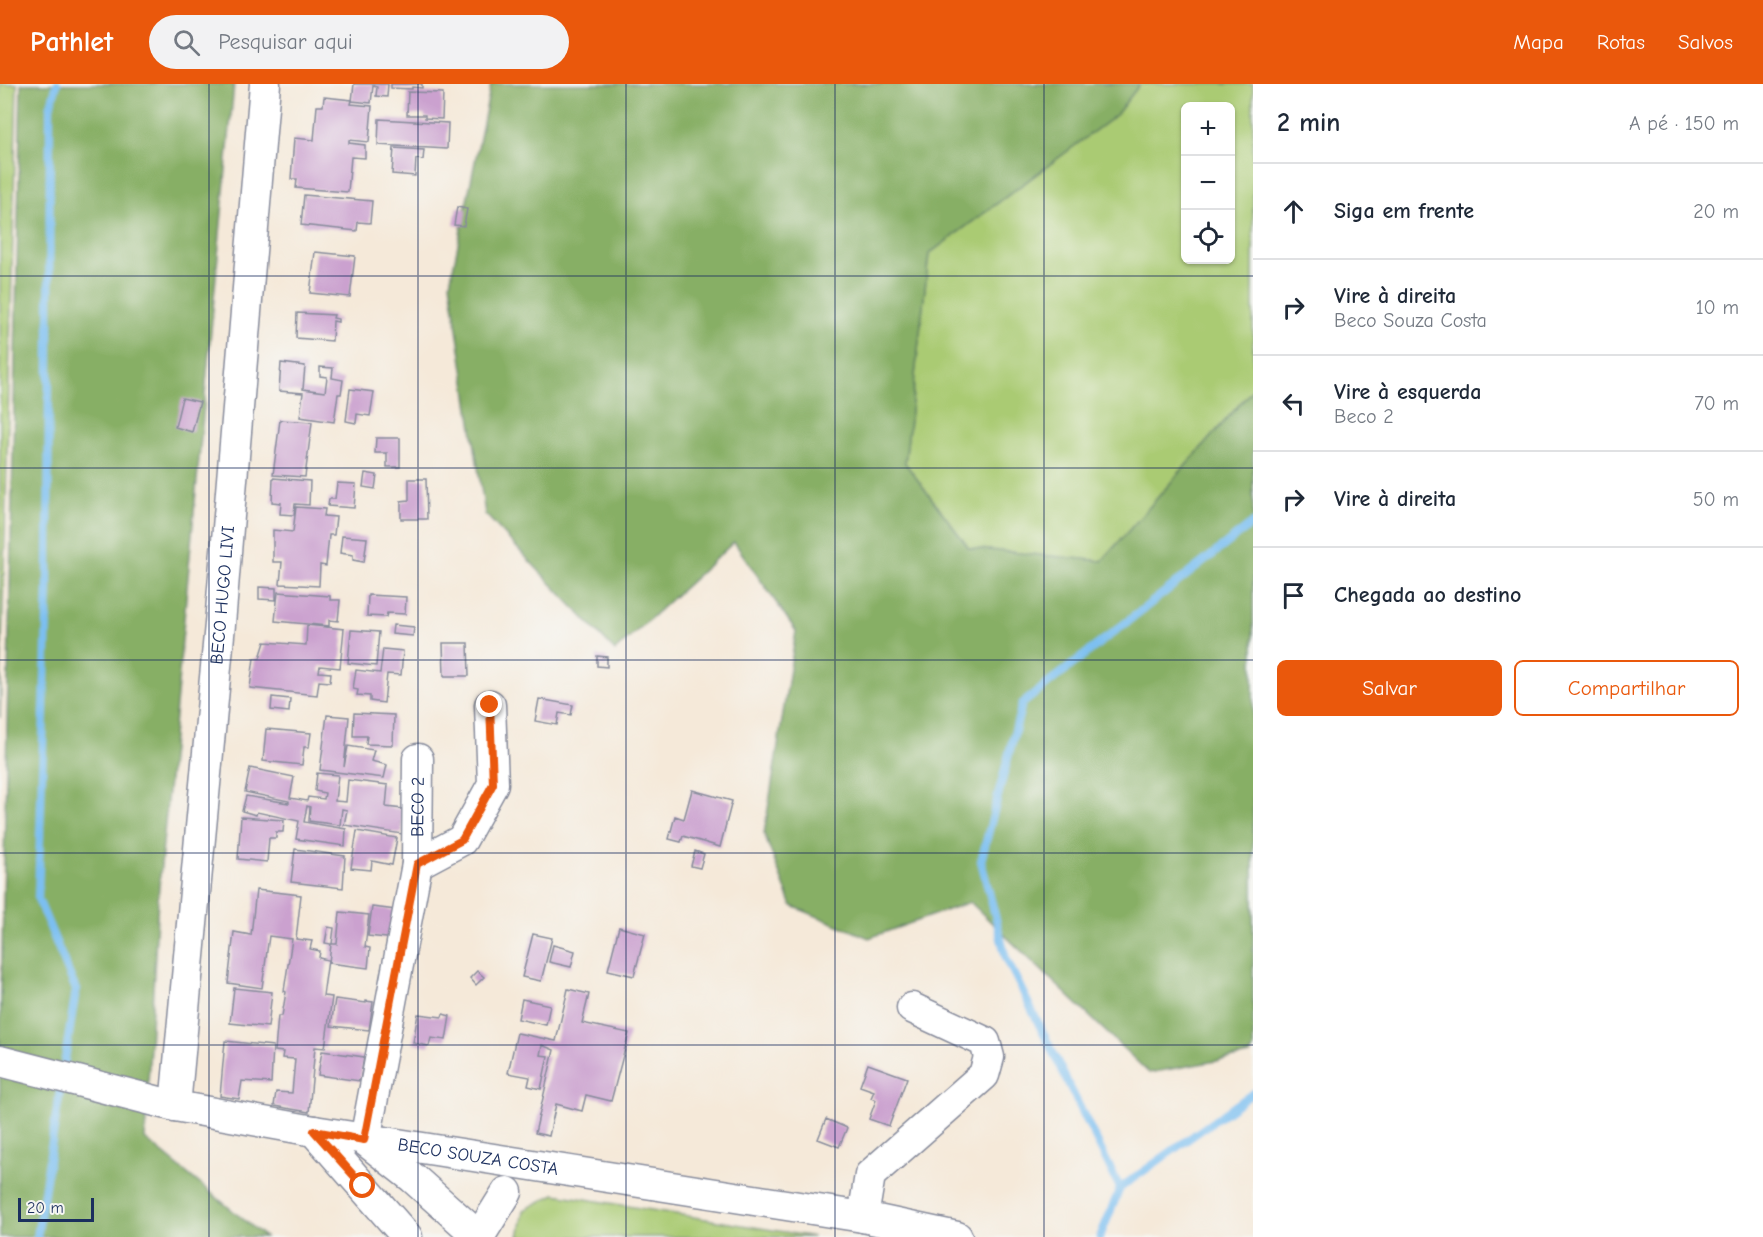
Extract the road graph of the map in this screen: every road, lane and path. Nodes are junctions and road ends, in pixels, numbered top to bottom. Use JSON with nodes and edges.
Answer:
{"nodes":[{"id":1,"x":265,"y":84,"type":"edge"},
{"id":2,"x":490,"y":705,"type":"dead end"},
{"id":3,"x":418,"y":759,"type":"dead end"},
{"id":4,"x":417,"y":864,"type":"junction"},
{"id":5,"x":912,"y":1008,"type":"dead end"},
{"id":6,"x":0,"y":1061,"type":"edge"},
{"id":7,"x":175,"y":1106,"type":"junction"},
{"id":8,"x":314,"y":1131,"type":"junction"},
{"id":9,"x":364,"y":1140,"type":"junction"},
{"id":10,"x":507,"y":1192,"type":"dead end"},
{"id":11,"x":863,"y":1217,"type":"junction"},
{"id":12,"x":407,"y":1237,"type":"edge"},
{"id":13,"x":479,"y":1237,"type":"edge"},
{"id":14,"x":957,"y":1237,"type":"edge"}],
"edges":[{"from":1,"to":7,"type":"street","name":"BECO HUGO LIVI"},
{"from":2,"to":4,"type":"street"},
{"from":3,"to":4,"type":"street","name":"BECO 2"},
{"from":4,"to":9,"type":"street","name":"BECO 2"},
{"from":5,"to":11,"type":"street"},
{"from":6,"to":7,"type":"street","name":"BECO SOUZA COSTA"},
{"from":7,"to":8,"type":"street","name":"BECO SOUZA COSTA"},
{"from":8,"to":9,"type":"street","name":"BECO SOUZA COSTA"},
{"from":8,"to":12,"type":"street"},
{"from":9,"to":11,"type":"street","name":"BECO SOUZA COSTA"},
{"from":9,"to":13,"type":"street"},
{"from":10,"to":13,"type":"street"},
{"from":11,"to":14,"type":"street","name":"BECO SOUZA COSTA"}]}
